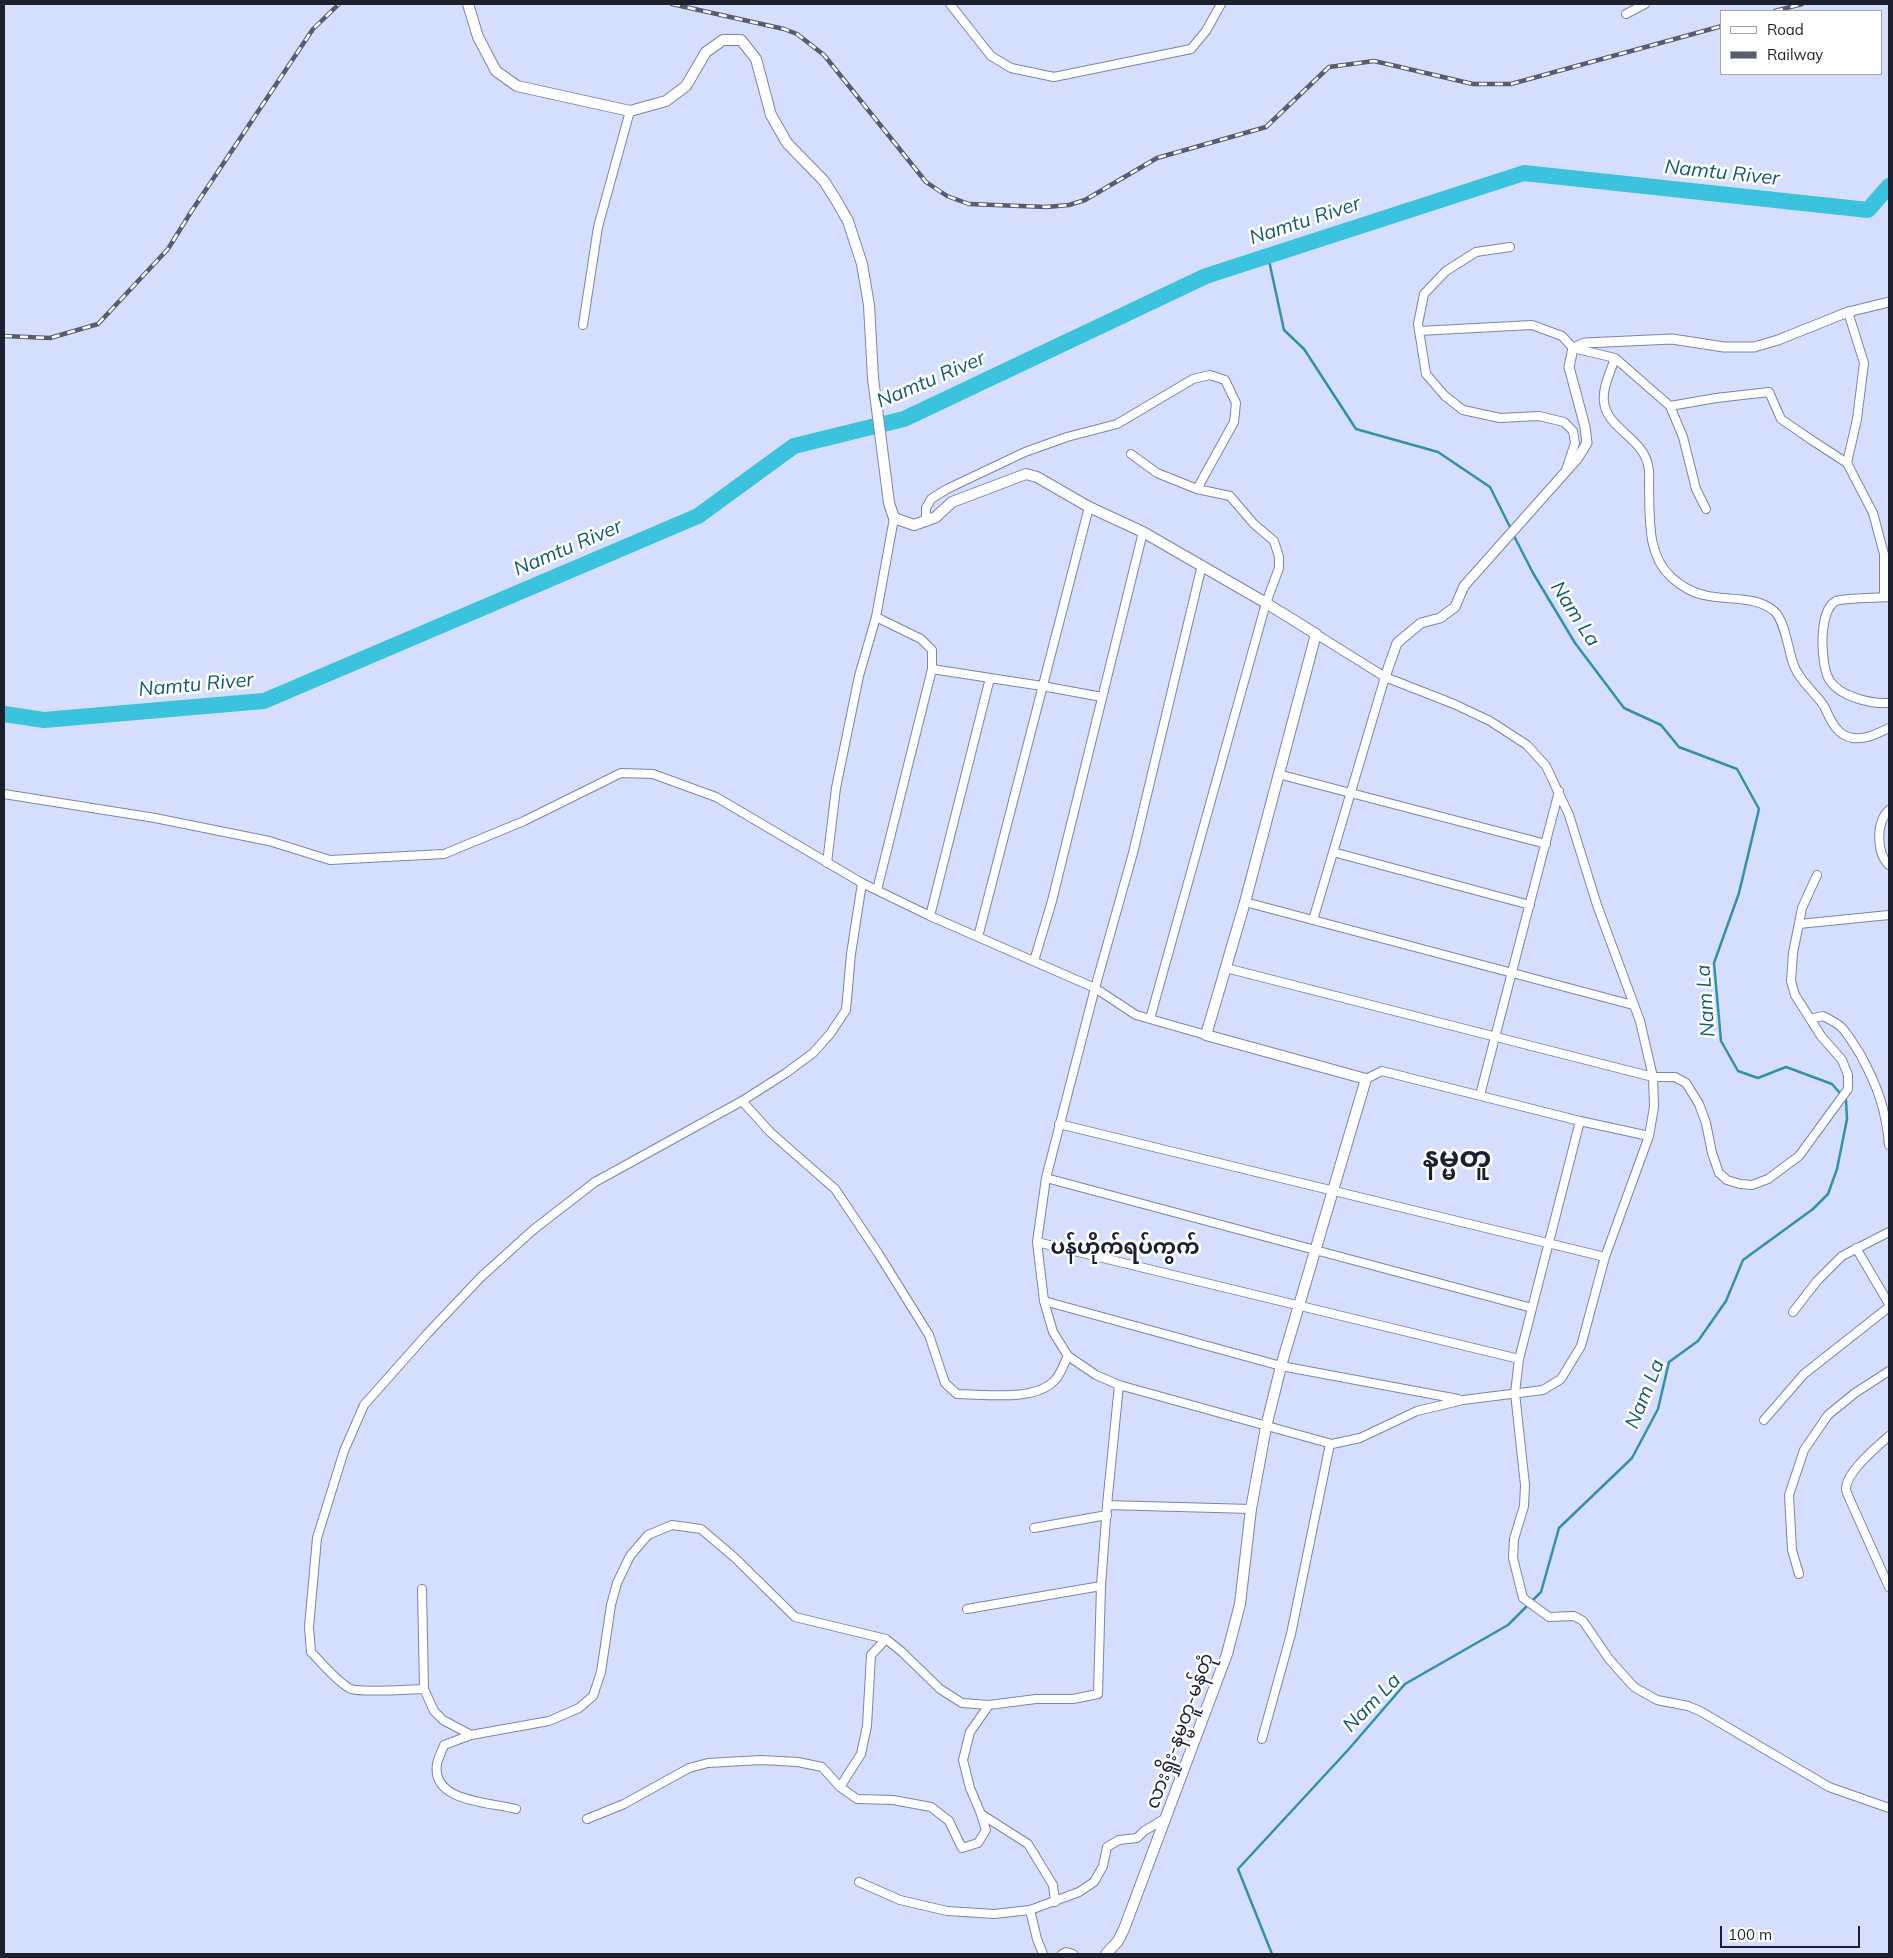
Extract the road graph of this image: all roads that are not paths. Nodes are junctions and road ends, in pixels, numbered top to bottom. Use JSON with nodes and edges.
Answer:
{"nodes":[{"id":1,"x":468,"y":4,"type":"edge"},
{"id":2,"x":950,"y":4,"type":"edge"},
{"id":3,"x":1221,"y":4,"type":"edge"},
{"id":4,"x":1645,"y":4,"type":"edge"},
{"id":5,"x":1626,"y":14,"type":"dead end"},
{"id":6,"x":630,"y":110,"type":"junction"},
{"id":7,"x":1510,"y":247,"type":"dead end"},
{"id":8,"x":1889,"y":302,"type":"edge"},
{"id":9,"x":1848,"y":312,"type":"junction"},
{"id":10,"x":583,"y":325,"type":"dead end"},
{"id":11,"x":1419,"y":331,"type":"junction"},
{"id":12,"x":1573,"y":348,"type":"junction"},
{"id":13,"x":1615,"y":358,"type":"junction"},
{"id":14,"x":1670,"y":406,"type":"junction"},
{"id":15,"x":1131,"y":454,"type":"dead end"},
{"id":16,"x":1847,"y":463,"type":"junction"},
{"id":17,"x":1566,"y":472,"type":"junction"},
{"id":18,"x":1197,"y":488,"type":"junction"},
{"id":19,"x":1089,"y":507,"type":"junction"},
{"id":20,"x":1706,"y":510,"type":"dead end"},
{"id":21,"x":894,"y":518,"type":"junction"},
{"id":22,"x":926,"y":522,"type":"junction"},
{"id":23,"x":1143,"y":532,"type":"junction"},
{"id":24,"x":1202,"y":565,"type":"junction"},
{"id":25,"x":1886,"y":597,"type":"edge"},
{"id":26,"x":1266,"y":603,"type":"junction"},
{"id":27,"x":876,"y":617,"type":"junction"},
{"id":28,"x":1316,"y":634,"type":"junction"},
{"id":29,"x":932,"y":670,"type":"junction"},
{"id":30,"x":1385,"y":677,"type":"junction"},
{"id":31,"x":990,"y":678,"type":"junction"},
{"id":32,"x":1042,"y":686,"type":"junction"},
{"id":33,"x":1102,"y":697,"type":"junction"},
{"id":34,"x":1889,"y":703,"type":"edge"},
{"id":35,"x":1889,"y":728,"type":"edge"},
{"id":36,"x":1278,"y":774,"type":"junction"},
{"id":37,"x":1559,"y":791,"type":"junction"},
{"id":38,"x":1351,"y":793,"type":"junction"},
{"id":39,"x":4,"y":794,"type":"edge"},
{"id":40,"x":1889,"y":810,"type":"edge"},
{"id":41,"x":1546,"y":844,"type":"junction"},
{"id":42,"x":1889,"y":847,"type":"edge"},
{"id":43,"x":1333,"y":852,"type":"junction"},
{"id":44,"x":1882,"y":854,"type":"junction"},
{"id":45,"x":827,"y":863,"type":"junction"},
{"id":46,"x":1889,"y":865,"type":"edge"},
{"id":47,"x":1817,"y":876,"type":"dead end"},
{"id":48,"x":862,"y":883,"type":"junction"},
{"id":49,"x":877,"y":890,"type":"junction"},
{"id":50,"x":1245,"y":902,"type":"junction"},
{"id":51,"x":1530,"y":905,"type":"junction"},
{"id":52,"x":1889,"y":915,"type":"edge"},
{"id":53,"x":930,"y":916,"type":"junction"},
{"id":54,"x":1313,"y":920,"type":"junction"},
{"id":55,"x":1799,"y":924,"type":"junction"},
{"id":56,"x":978,"y":937,"type":"junction"},
{"id":57,"x":1034,"y":961,"type":"junction"},
{"id":58,"x":1226,"y":968,"type":"junction"},
{"id":59,"x":1512,"y":973,"type":"junction"},
{"id":60,"x":1095,"y":988,"type":"junction"},
{"id":61,"x":1633,"y":1005,"type":"junction"},
{"id":62,"x":1150,"y":1019,"type":"junction"},
{"id":63,"x":1810,"y":1019,"type":"junction"},
{"id":64,"x":1206,"y":1035,"type":"junction"},
{"id":65,"x":1495,"y":1037,"type":"junction"},
{"id":66,"x":1653,"y":1077,"type":"junction"},
{"id":67,"x":1366,"y":1079,"type":"junction"},
{"id":68,"x":1480,"y":1095,"type":"junction"},
{"id":69,"x":742,"y":1101,"type":"junction"},
{"id":70,"x":1580,"y":1121,"type":"junction"},
{"id":71,"x":1059,"y":1124,"type":"junction"},
{"id":72,"x":1649,"y":1136,"type":"junction"},
{"id":73,"x":1889,"y":1145,"type":"edge"},
{"id":74,"x":1046,"y":1178,"type":"junction"},
{"id":75,"x":1332,"y":1191,"type":"junction"},
{"id":76,"x":1889,"y":1232,"type":"edge"},
{"id":77,"x":1037,"y":1242,"type":"junction"},
{"id":78,"x":1548,"y":1243,"type":"junction"},
{"id":79,"x":1856,"y":1248,"type":"junction"},
{"id":80,"x":1315,"y":1250,"type":"junction"},
{"id":81,"x":1605,"y":1257,"type":"junction"},
{"id":82,"x":1044,"y":1301,"type":"junction"},
{"id":83,"x":1299,"y":1306,"type":"junction"},
{"id":84,"x":1889,"y":1306,"type":"edge"},
{"id":85,"x":1532,"y":1308,"type":"junction"},
{"id":86,"x":1793,"y":1312,"type":"dead end"},
{"id":87,"x":1068,"y":1356,"type":"junction"},
{"id":88,"x":1519,"y":1359,"type":"junction"},
{"id":89,"x":1281,"y":1366,"type":"junction"},
{"id":90,"x":1889,"y":1371,"type":"edge"},
{"id":91,"x":1119,"y":1385,"type":"junction"},
{"id":92,"x":1515,"y":1393,"type":"junction"},
{"id":93,"x":1463,"y":1400,"type":"junction"},
{"id":94,"x":1764,"y":1420,"type":"dead end"},
{"id":95,"x":1266,"y":1426,"type":"junction"},
{"id":96,"x":1889,"y":1436,"type":"edge"},
{"id":97,"x":1330,"y":1444,"type":"junction"},
{"id":98,"x":1107,"y":1505,"type":"junction"},
{"id":99,"x":1251,"y":1509,"type":"junction"},
{"id":100,"x":1107,"y":1515,"type":"junction"},
{"id":101,"x":1034,"y":1528,"type":"dead end"},
{"id":102,"x":1798,"y":1574,"type":"dead end"},
{"id":103,"x":1101,"y":1586,"type":"junction"},
{"id":104,"x":1889,"y":1586,"type":"edge"},
{"id":105,"x":422,"y":1589,"type":"dead end"},
{"id":106,"x":967,"y":1609,"type":"dead end"},
{"id":107,"x":886,"y":1639,"type":"junction"},
{"id":108,"x":424,"y":1689,"type":"junction"},
{"id":109,"x":989,"y":1706,"type":"junction"},
{"id":110,"x":472,"y":1735,"type":"junction"},
{"id":111,"x":1262,"y":1739,"type":"dead end"},
{"id":112,"x":840,"y":1787,"type":"junction"},
{"id":113,"x":1889,"y":1808,"type":"edge"},
{"id":114,"x":516,"y":1809,"type":"dead end"},
{"id":115,"x":981,"y":1814,"type":"junction"},
{"id":116,"x":1166,"y":1818,"type":"junction"},
{"id":117,"x":587,"y":1819,"type":"dead end"},
{"id":118,"x":859,"y":1882,"type":"dead end"},
{"id":119,"x":1055,"y":1902,"type":"junction"},
{"id":120,"x":1030,"y":1910,"type":"junction"},
{"id":121,"x":1043,"y":1954,"type":"edge"},
{"id":122,"x":1062,"y":1954,"type":"edge"},
{"id":123,"x":1073,"y":1954,"type":"edge"},
{"id":124,"x":1106,"y":1954,"type":"edge"}],
"edges":[{"from":1,"to":6,"type":"main road"},
{"from":2,"to":3,"type":"street"},
{"from":4,"to":5,"type":"street"},
{"from":6,"to":10,"type":"street"},
{"from":6,"to":21,"type":"main road"},
{"from":7,"to":11,"type":"street"},
{"from":8,"to":9,"type":"street"},
{"from":9,"to":12,"type":"street"},
{"from":9,"to":16,"type":"street"},
{"from":11,"to":12,"type":"street"},
{"from":11,"to":17,"type":"street"},
{"from":12,"to":13,"type":"street"},
{"from":12,"to":17,"type":"street"},
{"from":13,"to":14,"type":"street"},
{"from":13,"to":35,"type":"street"},
{"from":14,"to":16,"type":"street"},
{"from":14,"to":20,"type":"street"},
{"from":15,"to":18,"type":"street"},
{"from":16,"to":25,"type":"street"},
{"from":17,"to":30,"type":"street"},
{"from":18,"to":22,"type":"street"},
{"from":18,"to":26,"type":"street"},
{"from":19,"to":22,"type":"main road"},
{"from":19,"to":23,"type":"main road"},
{"from":19,"to":32,"type":"street"},
{"from":21,"to":22,"type":"main road"},
{"from":21,"to":27,"type":"street"},
{"from":23,"to":24,"type":"main road"},
{"from":23,"to":33,"type":"street"},
{"from":24,"to":26,"type":"main road"},
{"from":24,"to":60,"type":"street"},
{"from":25,"to":34,"type":"street"},
{"from":26,"to":28,"type":"main road"},
{"from":26,"to":62,"type":"street"},
{"from":27,"to":29,"type":"street"},
{"from":27,"to":45,"type":"street"},
{"from":28,"to":30,"type":"street"},
{"from":28,"to":36,"type":"main road"},
{"from":29,"to":31,"type":"street"},
{"from":29,"to":49,"type":"street"},
{"from":30,"to":37,"type":"street"},
{"from":30,"to":38,"type":"street"},
{"from":31,"to":32,"type":"street"},
{"from":31,"to":53,"type":"street"},
{"from":32,"to":33,"type":"street"},
{"from":32,"to":56,"type":"street"},
{"from":33,"to":57,"type":"street"},
{"from":36,"to":38,"type":"street"},
{"from":36,"to":50,"type":"main road"},
{"from":37,"to":41,"type":"street"},
{"from":37,"to":61,"type":"street"},
{"from":38,"to":41,"type":"street"},
{"from":38,"to":43,"type":"street"},
{"from":39,"to":45,"type":"street"},
{"from":40,"to":44,"type":"street"},
{"from":41,"to":51,"type":"street"},
{"from":42,"to":44,"type":"street"},
{"from":43,"to":51,"type":"street"},
{"from":43,"to":54,"type":"street"},
{"from":44,"to":46,"type":"street"},
{"from":45,"to":48,"type":"street"},
{"from":47,"to":55,"type":"street"},
{"from":48,"to":49,"type":"street"},
{"from":48,"to":69,"type":"street"},
{"from":49,"to":53,"type":"street"},
{"from":50,"to":54,"type":"street"},
{"from":50,"to":58,"type":"main road"},
{"from":51,"to":59,"type":"street"},
{"from":52,"to":55,"type":"street"},
{"from":53,"to":56,"type":"street"},
{"from":54,"to":59,"type":"street"},
{"from":55,"to":63,"type":"street"},
{"from":56,"to":57,"type":"street"},
{"from":57,"to":60,"type":"street"},
{"from":58,"to":64,"type":"main road"},
{"from":58,"to":65,"type":"street"},
{"from":59,"to":61,"type":"street"},
{"from":59,"to":65,"type":"street"},
{"from":60,"to":62,"type":"street"},
{"from":60,"to":71,"type":"street"},
{"from":61,"to":66,"type":"street"},
{"from":62,"to":64,"type":"street"},
{"from":63,"to":66,"type":"street"},
{"from":63,"to":73,"type":"street"},
{"from":64,"to":67,"type":"main road"},
{"from":65,"to":66,"type":"street"},
{"from":65,"to":68,"type":"street"},
{"from":66,"to":72,"type":"street"},
{"from":67,"to":68,"type":"street"},
{"from":67,"to":75,"type":"main road","name":"လားရှိုး-နမ္မတူ-မန်တုံ"},
{"from":68,"to":70,"type":"street"},
{"from":69,"to":87,"type":"street"},
{"from":69,"to":108,"type":"street"},
{"from":70,"to":72,"type":"street"},
{"from":70,"to":78,"type":"street"},
{"from":71,"to":74,"type":"street"},
{"from":71,"to":75,"type":"street"},
{"from":72,"to":81,"type":"street"},
{"from":74,"to":77,"type":"street"},
{"from":74,"to":80,"type":"street"},
{"from":75,"to":78,"type":"street"},
{"from":75,"to":80,"type":"main road","name":"လားရှိုး-နမ္မတူ-မန်တုံ"},
{"from":76,"to":79,"type":"street"},
{"from":77,"to":82,"type":"street"},
{"from":77,"to":83,"type":"street"},
{"from":78,"to":81,"type":"street"},
{"from":78,"to":85,"type":"street"},
{"from":79,"to":84,"type":"street"},
{"from":79,"to":86,"type":"street"},
{"from":80,"to":83,"type":"main road","name":"လားရှိုး-နမ္မတူ-မန်တုံ"},
{"from":80,"to":85,"type":"street"},
{"from":81,"to":92,"type":"street"},
{"from":82,"to":87,"type":"street"},
{"from":82,"to":89,"type":"street"},
{"from":83,"to":88,"type":"street"},
{"from":83,"to":89,"type":"main road","name":"လားရှိုး-နမ္မတူ-မန်တုံ"},
{"from":84,"to":94,"type":"street"},
{"from":85,"to":88,"type":"street"},
{"from":87,"to":91,"type":"street"},
{"from":88,"to":92,"type":"street"},
{"from":89,"to":93,"type":"street"},
{"from":89,"to":95,"type":"main road","name":"လားရှိုး-နမ္မတူ-မန်တုံ"},
{"from":90,"to":102,"type":"street"},
{"from":91,"to":95,"type":"street"},
{"from":91,"to":98,"type":"street"},
{"from":92,"to":93,"type":"street"},
{"from":92,"to":113,"type":"street"},
{"from":93,"to":97,"type":"street"},
{"from":95,"to":97,"type":"street"},
{"from":95,"to":99,"type":"main road","name":"လားရှိုး-နမ္မတူ-မန်တုံ"},
{"from":96,"to":104,"type":"street"},
{"from":97,"to":111,"type":"street"},
{"from":98,"to":99,"type":"street"},
{"from":98,"to":100,"type":"street"},
{"from":99,"to":116,"type":"main road","name":"လားရှိုး-နမ္မတူ-မန်တုံ"},
{"from":100,"to":101,"type":"street"},
{"from":100,"to":103,"type":"street"},
{"from":103,"to":106,"type":"street"},
{"from":103,"to":109,"type":"street"},
{"from":105,"to":108,"type":"street"},
{"from":107,"to":109,"type":"street"},
{"from":107,"to":110,"type":"street"},
{"from":107,"to":112,"type":"street"},
{"from":108,"to":110,"type":"street"},
{"from":109,"to":115,"type":"street"},
{"from":110,"to":114,"type":"street"},
{"from":112,"to":115,"type":"street"},
{"from":112,"to":117,"type":"street"},
{"from":115,"to":119,"type":"street"},
{"from":116,"to":119,"type":"street"},
{"from":116,"to":124,"type":"main road","name":"လားရှိုး-နမ္မတူ-မန်တုံ"},
{"from":118,"to":120,"type":"street"},
{"from":119,"to":120,"type":"street"},
{"from":120,"to":121,"type":"street"},
{"from":122,"to":123,"type":"street"}]}
